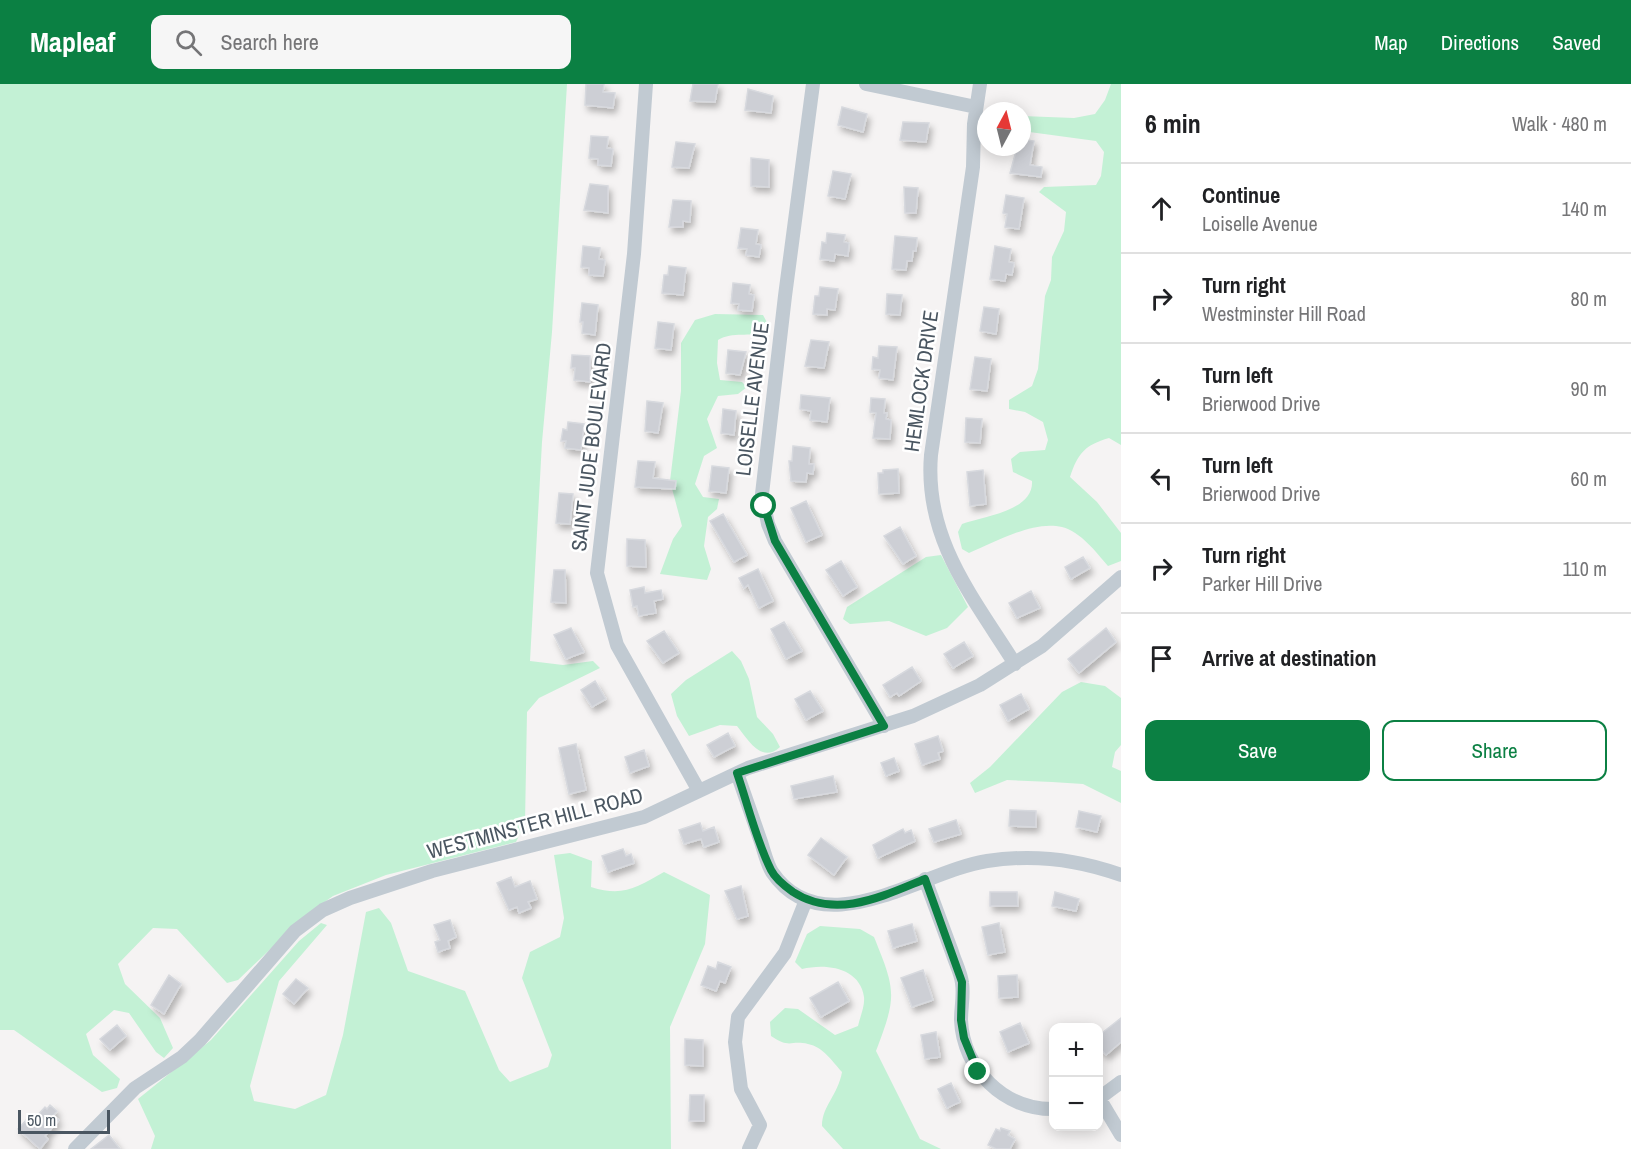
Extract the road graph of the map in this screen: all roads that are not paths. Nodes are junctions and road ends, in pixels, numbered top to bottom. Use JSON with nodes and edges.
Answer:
{"nodes":[{"id":1,"x":646,"y":84,"type":"edge"},
{"id":2,"x":813,"y":84,"type":"edge"},
{"id":3,"x":866,"y":84,"type":"edge"},
{"id":4,"x":980,"y":84,"type":"edge"},
{"id":5,"x":976,"y":107,"type":"junction"},
{"id":6,"x":1121,"y":577,"type":"edge"},
{"id":7,"x":1014,"y":664,"type":"junction"},
{"id":8,"x":884,"y":726,"type":"junction"},
{"id":9,"x":737,"y":773,"type":"junction"},
{"id":10,"x":699,"y":791,"type":"junction"},
{"id":11,"x":1121,"y":875,"type":"edge"},
{"id":12,"x":925,"y":879,"type":"junction"},
{"id":13,"x":806,"y":900,"type":"junction"},
{"id":14,"x":1121,"y":1082,"type":"edge"},
{"id":15,"x":1103,"y":1096,"type":"edge"},
{"id":16,"x":1103,"y":1106,"type":"edge"},
{"id":17,"x":1049,"y":1109,"type":"edge"},
{"id":18,"x":1121,"y":1135,"type":"edge"},
{"id":19,"x":75,"y":1149,"type":"edge"},
{"id":20,"x":749,"y":1149,"type":"edge"}],
"edges":[{"from":1,"to":10,"type":"street","name":"SAINT JUDE BOULEVARD"},
{"from":2,"to":8,"type":"street","name":"LOISELLE AVENUE"},
{"from":3,"to":5,"type":"street"},
{"from":4,"to":5,"type":"street","name":"HEMLOCK DRIVE"},
{"from":5,"to":7,"type":"street","name":"HEMLOCK DRIVE"},
{"from":6,"to":7,"type":"street","name":"WESTMINSTER HILL ROAD"},
{"from":7,"to":8,"type":"street","name":"WESTMINSTER HILL ROAD"},
{"from":8,"to":9,"type":"street","name":"WESTMINSTER HILL ROAD"},
{"from":9,"to":10,"type":"street","name":"WESTMINSTER HILL ROAD"},
{"from":9,"to":13,"type":"street"},
{"from":10,"to":19,"type":"street","name":"WESTMINSTER HILL ROAD"},
{"from":11,"to":12,"type":"street"},
{"from":12,"to":13,"type":"street"},
{"from":12,"to":17,"type":"street"},
{"from":13,"to":20,"type":"street"},
{"from":14,"to":15,"type":"street"},
{"from":16,"to":18,"type":"street"}]}
